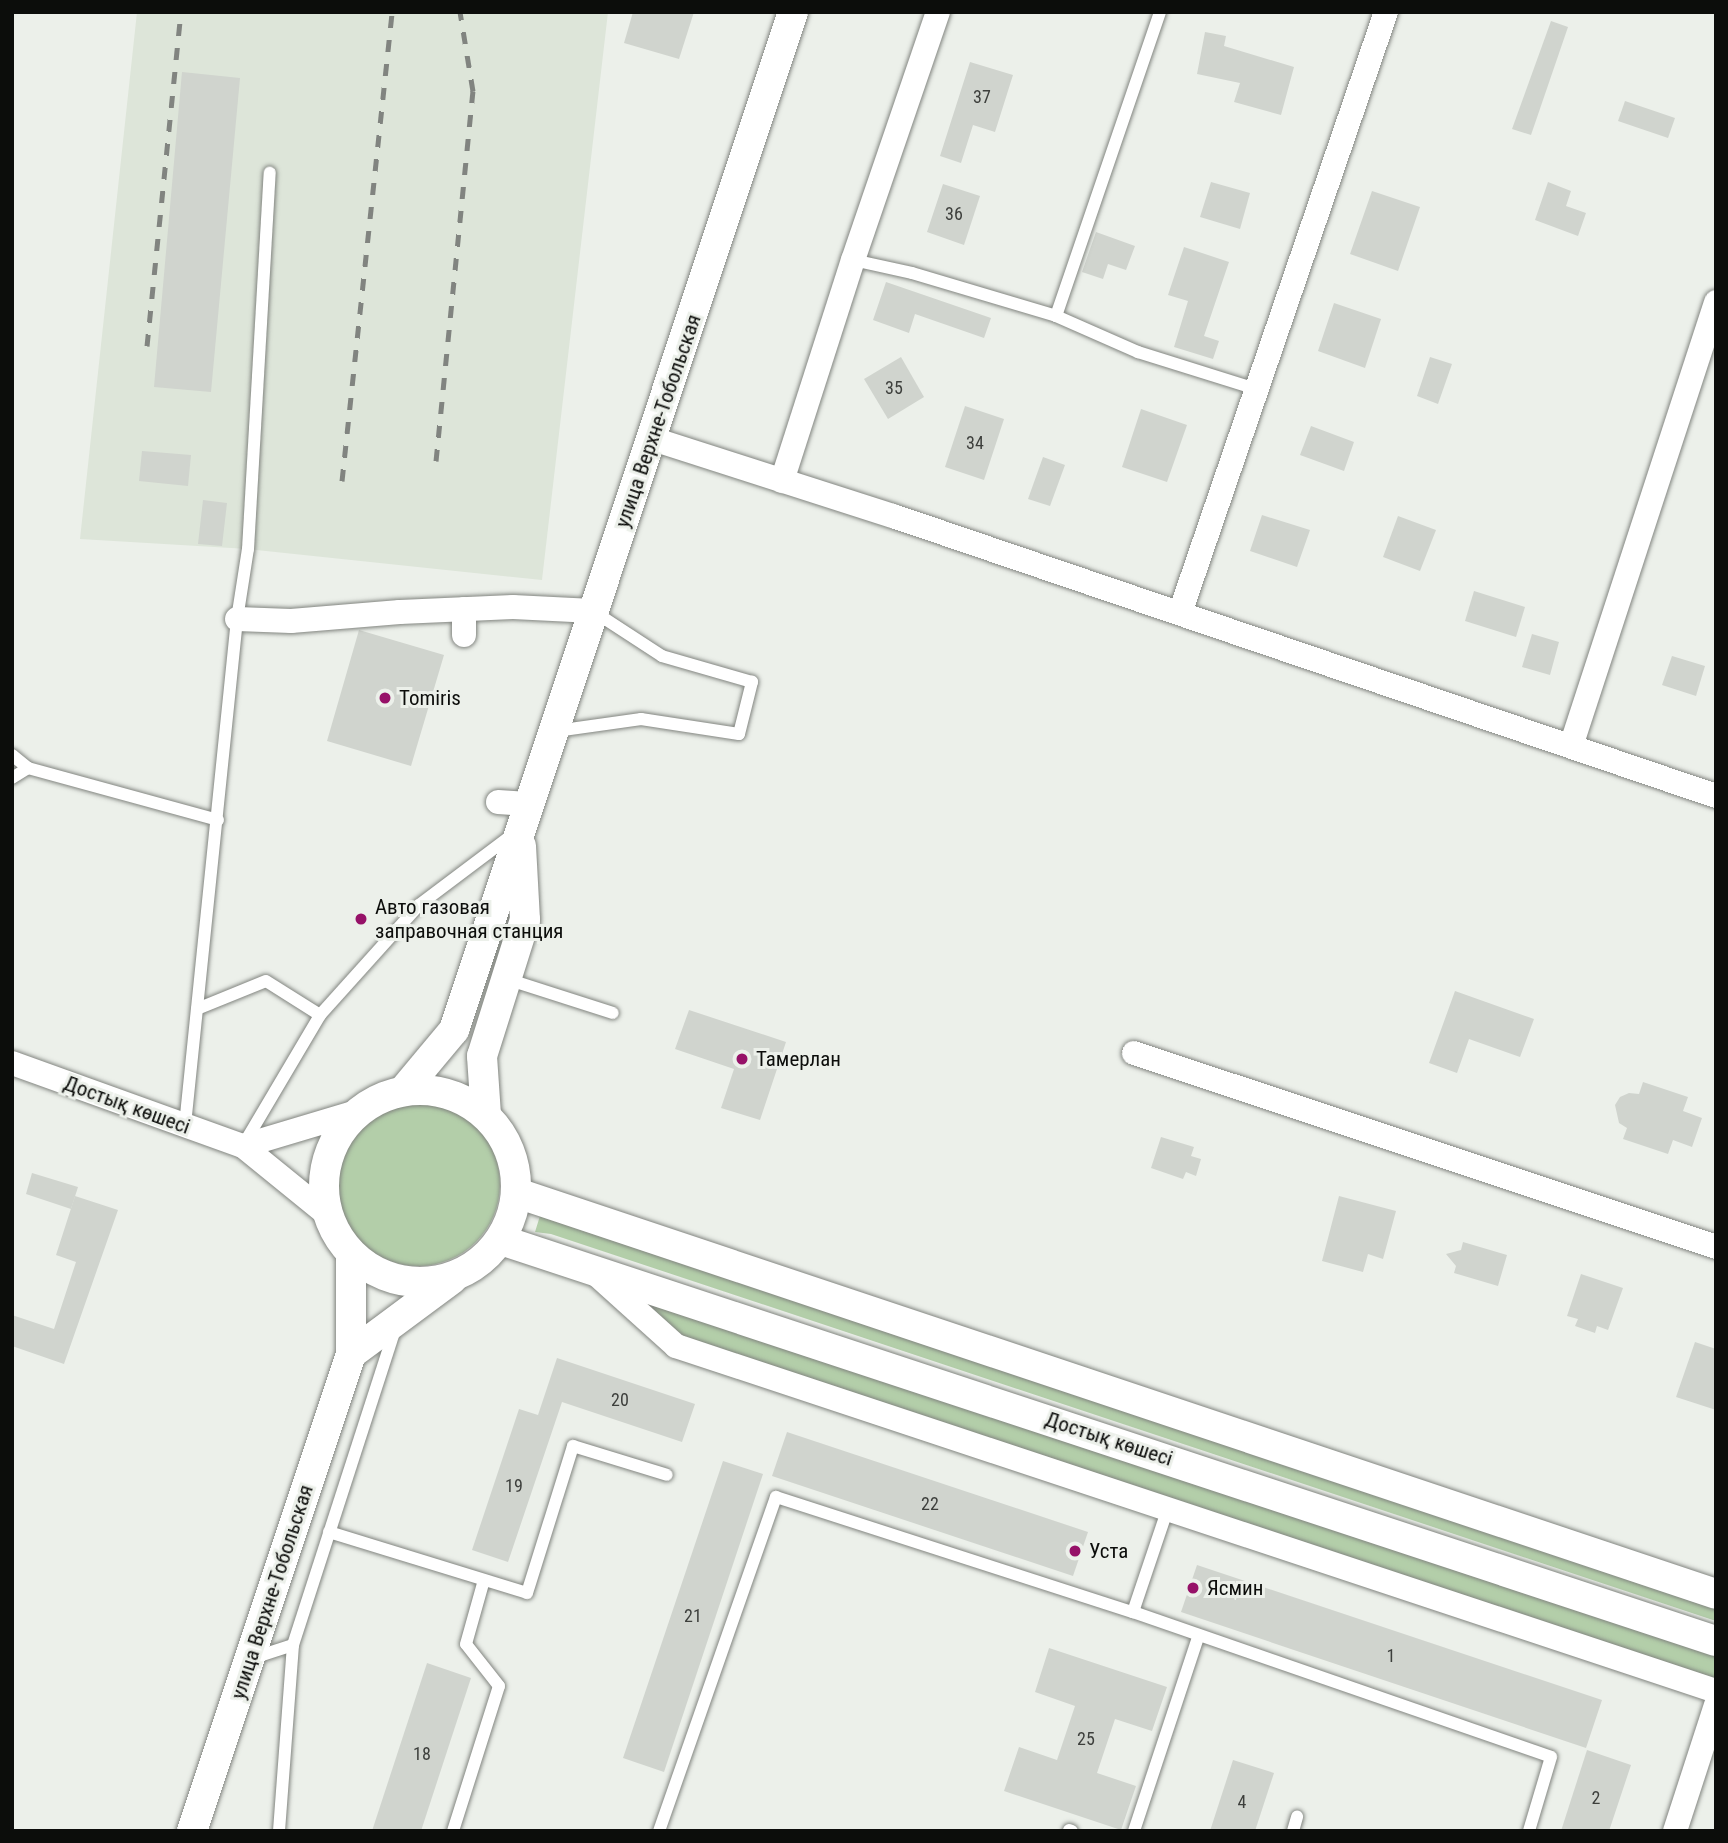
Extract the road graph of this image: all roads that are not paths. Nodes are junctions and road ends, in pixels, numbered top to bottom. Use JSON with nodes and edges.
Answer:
{"nodes":[{"id":1,"x":792,"y":12,"type":"edge"},
{"id":2,"x":938,"y":12,"type":"edge"},
{"id":3,"x":1160,"y":12,"type":"edge"},
{"id":4,"x":1386,"y":12,"type":"edge"},
{"id":5,"x":270,"y":173,"type":"dead end"},
{"id":6,"x":853,"y":260,"type":"junction"},
{"id":7,"x":1716,"y":302,"type":"edge"},
{"id":8,"x":1056,"y":316,"type":"junction"},
{"id":9,"x":1256,"y":389,"type":"junction"},
{"id":10,"x":653,"y":439,"type":"junction"},
{"id":11,"x":782,"y":481,"type":"junction"},
{"id":12,"x":464,"y":609,"type":"junction"},
{"id":13,"x":593,"y":611,"type":"junction"},
{"id":14,"x":1180,"y":613,"type":"junction"},
{"id":15,"x":237,"y":619,"type":"junction"},
{"id":16,"x":464,"y":635,"type":"dead end"},
{"id":17,"x":552,"y":732,"type":"junction"},
{"id":18,"x":1570,"y":746,"type":"junction"},
{"id":19,"x":12,"y":755,"type":"edge"},
{"id":20,"x":28,"y":768,"type":"junction"},
{"id":21,"x":12,"y":778,"type":"edge"},
{"id":22,"x":1716,"y":796,"type":"edge"},
{"id":23,"x":498,"y":802,"type":"dead end"},
{"id":24,"x":524,"y":816,"type":"junction"},
{"id":25,"x":218,"y":820,"type":"junction"},
{"id":26,"x":506,"y":979,"type":"junction"},
{"id":27,"x":197,"y":1009,"type":"junction"},
{"id":28,"x":613,"y":1013,"type":"dead end"},
{"id":29,"x":320,"y":1015,"type":"junction"},
{"id":30,"x":1134,"y":1053,"type":"dead end"},
{"id":31,"x":12,"y":1063,"type":"edge"},
{"id":32,"x":403,"y":1091,"type":"junction"},
{"id":33,"x":360,"y":1111,"type":"junction"},
{"id":34,"x":486,"y":1115,"type":"junction"},
{"id":35,"x":185,"y":1125,"type":"junction"},
{"id":36,"x":243,"y":1146,"type":"junction"},
{"id":37,"x":517,"y":1193,"type":"junction"},
{"id":38,"x":325,"y":1202,"type":"junction"},
{"id":39,"x":501,"y":1240,"type":"junction"},
{"id":40,"x":1716,"y":1247,"type":"edge"},
{"id":41,"x":351,"y":1254,"type":"junction"},
{"id":42,"x":590,"y":1267,"type":"junction"},
{"id":43,"x":459,"y":1275,"type":"junction"},
{"id":44,"x":399,"y":1317,"type":"junction"},
{"id":45,"x":351,"y":1354,"type":"junction"},
{"id":46,"x":667,"y":1475,"type":"dead end"},
{"id":47,"x":1168,"y":1507,"type":"junction"},
{"id":48,"x":330,"y":1532,"type":"junction"},
{"id":49,"x":484,"y":1580,"type":"junction"},
{"id":50,"x":1716,"y":1594,"type":"edge"},
{"id":51,"x":1133,"y":1612,"type":"junction"},
{"id":52,"x":1199,"y":1635,"type":"junction"},
{"id":53,"x":1716,"y":1642,"type":"edge"},
{"id":54,"x":293,"y":1645,"type":"junction"},
{"id":55,"x":249,"y":1660,"type":"junction"},
{"id":56,"x":1716,"y":1690,"type":"edge"},
{"id":57,"x":1716,"y":1705,"type":"edge"},
{"id":58,"x":1297,"y":1817,"type":"dead end"},
{"id":59,"x":192,"y":1831,"type":"edge"},
{"id":60,"x":279,"y":1831,"type":"edge"},
{"id":61,"x":453,"y":1831,"type":"edge"},
{"id":62,"x":659,"y":1831,"type":"edge"},
{"id":63,"x":1134,"y":1831,"type":"edge"},
{"id":64,"x":1293,"y":1831,"type":"edge"},
{"id":65,"x":1529,"y":1831,"type":"edge"},
{"id":66,"x":1675,"y":1831,"type":"edge"}],
"edges":[{"from":1,"to":10,"type":"street","name":"улица Верхне-Тобольская"},
{"from":2,"to":6,"type":"street"},
{"from":3,"to":8,"type":"lane"},
{"from":4,"to":9,"type":"street"},
{"from":5,"to":15,"type":"lane"},
{"from":6,"to":8,"type":"lane"},
{"from":6,"to":11,"type":"street"},
{"from":7,"to":18,"type":"street"},
{"from":8,"to":9,"type":"lane"},
{"from":9,"to":14,"type":"street"},
{"from":10,"to":11,"type":"street"},
{"from":10,"to":13,"type":"street","name":"улица Верхне-Тобольская"},
{"from":11,"to":14,"type":"street"},
{"from":12,"to":13,"type":"street"},
{"from":12,"to":15,"type":"street"},
{"from":12,"to":16,"type":"street"},
{"from":13,"to":17,"type":"street","name":"улица Верхне-Тобольская"},
{"from":13,"to":17,"type":"lane"},
{"from":14,"to":18,"type":"street"},
{"from":15,"to":25,"type":"lane"},
{"from":17,"to":24,"type":"street","name":"улица Верхне-Тобольская"},
{"from":18,"to":22,"type":"street"},
{"from":19,"to":20,"type":"lane"},
{"from":20,"to":21,"type":"lane"},
{"from":20,"to":25,"type":"lane"},
{"from":23,"to":24,"type":"street"},
{"from":24,"to":26,"type":"street","name":"улица Верхне-Тобольская"},
{"from":24,"to":29,"type":"lane"},
{"from":24,"to":32,"type":"street","name":"улица Верхне-Тобольская"},
{"from":25,"to":27,"type":"lane"},
{"from":26,"to":28,"type":"lane"},
{"from":26,"to":34,"type":"street","name":"улица Верхне-Тобольская"},
{"from":27,"to":29,"type":"lane"},
{"from":27,"to":35,"type":"lane"},
{"from":29,"to":36,"type":"lane"},
{"from":30,"to":40,"type":"street"},
{"from":31,"to":35,"type":"street","name":"Достық көшесі"},
{"from":32,"to":33,"type":"street","name":"улица Верхне-Тобольская"},
{"from":32,"to":34,"type":"street","name":"улица Верхне-Тобольская"},
{"from":33,"to":36,"type":"street"},
{"from":33,"to":38,"type":"street","name":"улица Верхне-Тобольская"},
{"from":34,"to":37,"type":"street","name":"улица Верхне-Тобольская"},
{"from":35,"to":36,"type":"street","name":"Достық көшесі"},
{"from":36,"to":38,"type":"street","name":"Достық көшесі"},
{"from":37,"to":39,"type":"street"},
{"from":37,"to":50,"type":"street","name":"Достық көшесі"},
{"from":38,"to":41,"type":"street"},
{"from":39,"to":42,"type":"street","name":"Достық көшесі"},
{"from":39,"to":43,"type":"street"},
{"from":41,"to":43,"type":"street"},
{"from":41,"to":45,"type":"street","name":"улица Верхне-Тобольская"},
{"from":42,"to":47,"type":"street"},
{"from":42,"to":53,"type":"street","name":"Достық көшесі"},
{"from":43,"to":44,"type":"street"},
{"from":44,"to":45,"type":"street"},
{"from":44,"to":48,"type":"lane"},
{"from":45,"to":55,"type":"street","name":"улица Верхне-Тобольская"},
{"from":46,"to":49,"type":"lane"},
{"from":47,"to":51,"type":"lane"},
{"from":47,"to":56,"type":"street"},
{"from":48,"to":49,"type":"lane"},
{"from":48,"to":54,"type":"lane"},
{"from":49,"to":61,"type":"lane"},
{"from":51,"to":52,"type":"lane"},
{"from":51,"to":62,"type":"lane"},
{"from":52,"to":63,"type":"lane"},
{"from":52,"to":65,"type":"lane"},
{"from":54,"to":55,"type":"lane"},
{"from":54,"to":60,"type":"lane"},
{"from":55,"to":59,"type":"street","name":"улица Верхне-Тобольская"},
{"from":57,"to":66,"type":"street"},
{"from":58,"to":64,"type":"lane"}]}
